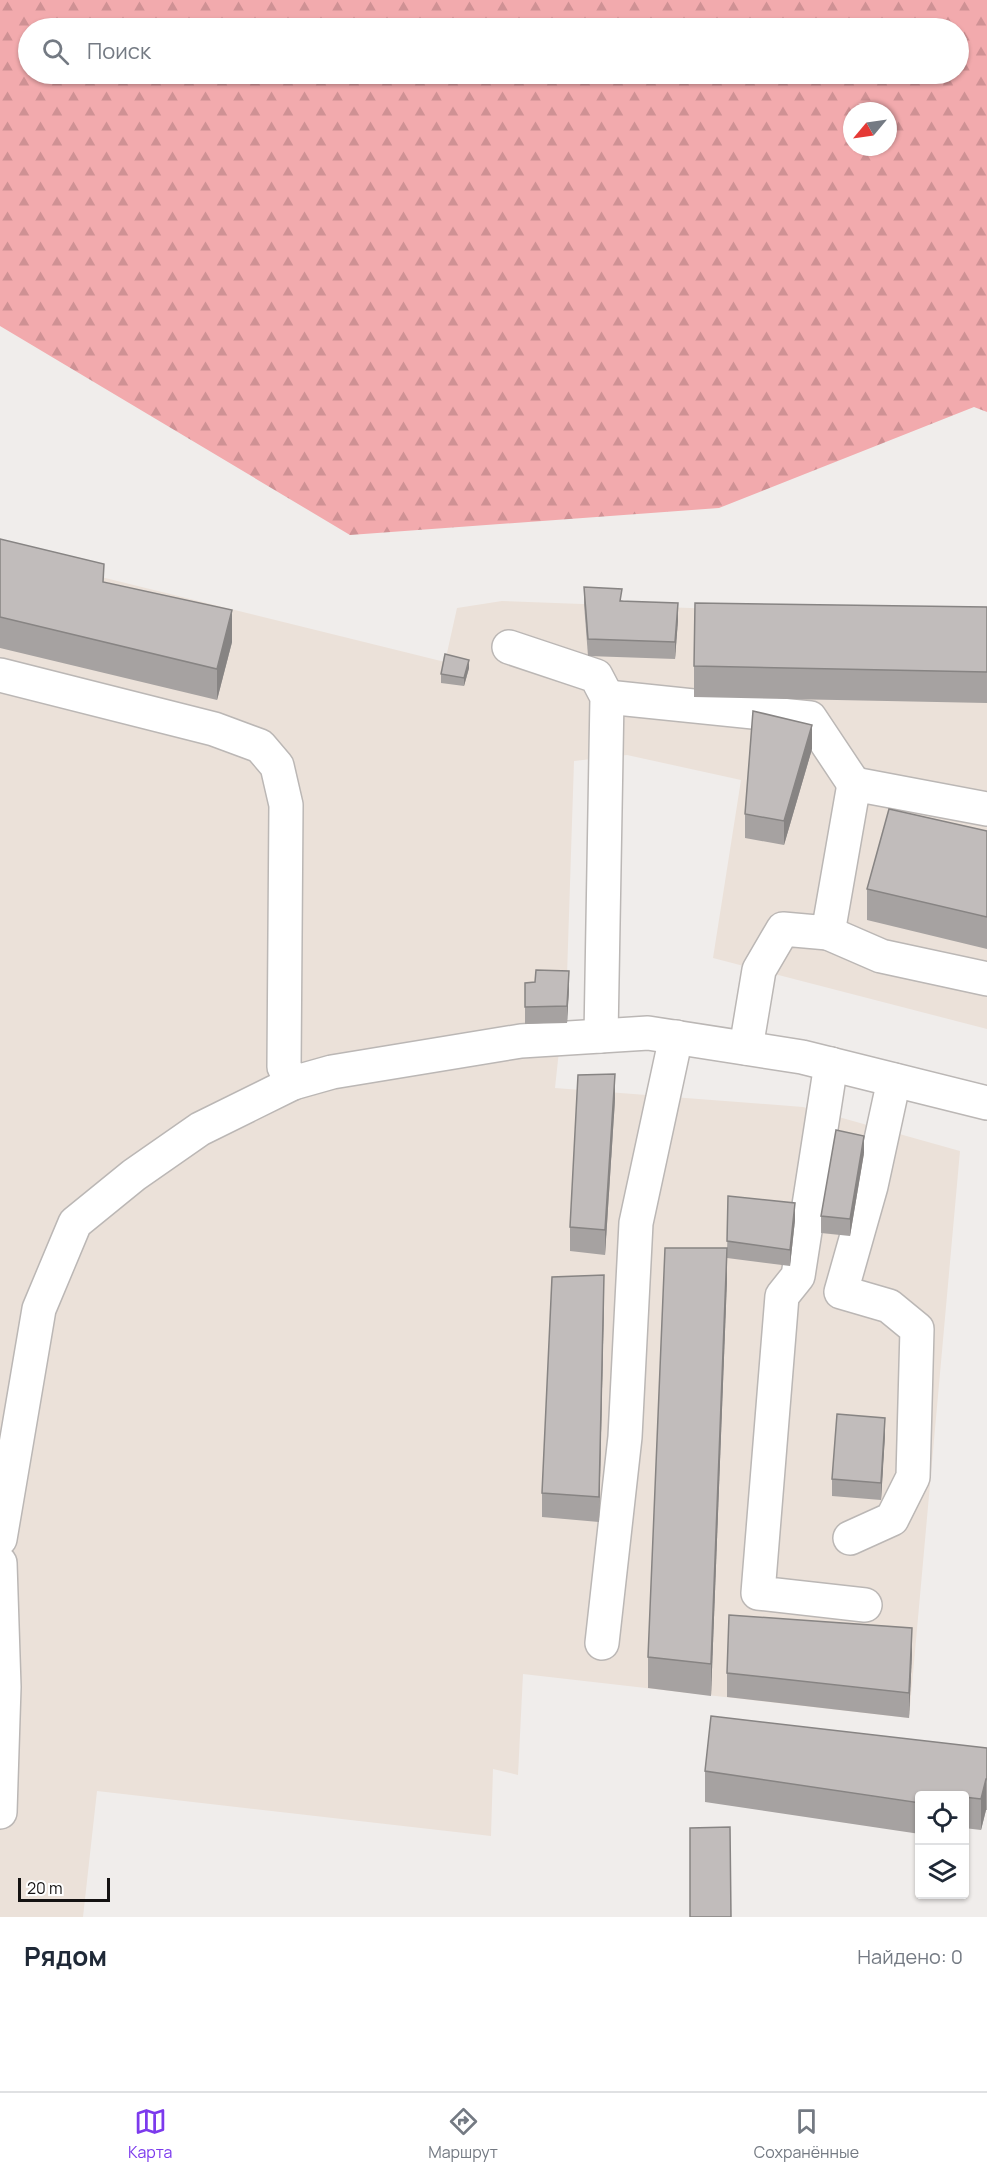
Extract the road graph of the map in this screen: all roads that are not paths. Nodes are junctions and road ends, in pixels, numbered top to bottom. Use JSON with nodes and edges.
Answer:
{"nodes":[{"id":1,"x":509,"y":647,"type":"dead end"},
{"id":2,"x":0,"y":675,"type":"edge"},
{"id":3,"x":608,"y":698,"type":"junction"},
{"id":4,"x":854,"y":784,"type":"junction"},
{"id":5,"x":987,"y":809,"type":"edge"},
{"id":6,"x":828,"y":933,"type":"junction"},
{"id":7,"x":987,"y":979,"type":"edge"},
{"id":8,"x":601,"y":1036,"type":"junction"},
{"id":9,"x":676,"y":1037,"type":"junction"},
{"id":10,"x":746,"y":1048,"type":"junction"},
{"id":11,"x":831,"y":1064,"type":"junction"},
{"id":12,"x":894,"y":1080,"type":"junction"},
{"id":13,"x":293,"y":1083,"type":"junction"},
{"id":14,"x":987,"y":1103,"type":"edge"},
{"id":15,"x":850,"y":1538,"type":"dead end"},
{"id":16,"x":0,"y":1539,"type":"edge"},
{"id":17,"x":0,"y":1582,"type":"edge"},
{"id":18,"x":865,"y":1605,"type":"dead end"},
{"id":19,"x":602,"y":1643,"type":"dead end"},
{"id":20,"x":0,"y":1812,"type":"edge"}],
"edges":[{"from":1,"to":3,"type":"street"},
{"from":2,"to":13,"type":"street"},
{"from":3,"to":4,"type":"street"},
{"from":3,"to":8,"type":"street"},
{"from":4,"to":5,"type":"street"},
{"from":4,"to":6,"type":"street"},
{"from":6,"to":7,"type":"street"},
{"from":6,"to":10,"type":"street"},
{"from":8,"to":9,"type":"street"},
{"from":8,"to":13,"type":"street"},
{"from":9,"to":10,"type":"street"},
{"from":9,"to":19,"type":"street"},
{"from":10,"to":11,"type":"street"},
{"from":11,"to":12,"type":"street"},
{"from":11,"to":18,"type":"street"},
{"from":12,"to":14,"type":"street"},
{"from":12,"to":15,"type":"street"},
{"from":13,"to":16,"type":"street"},
{"from":17,"to":20,"type":"street"}]}
